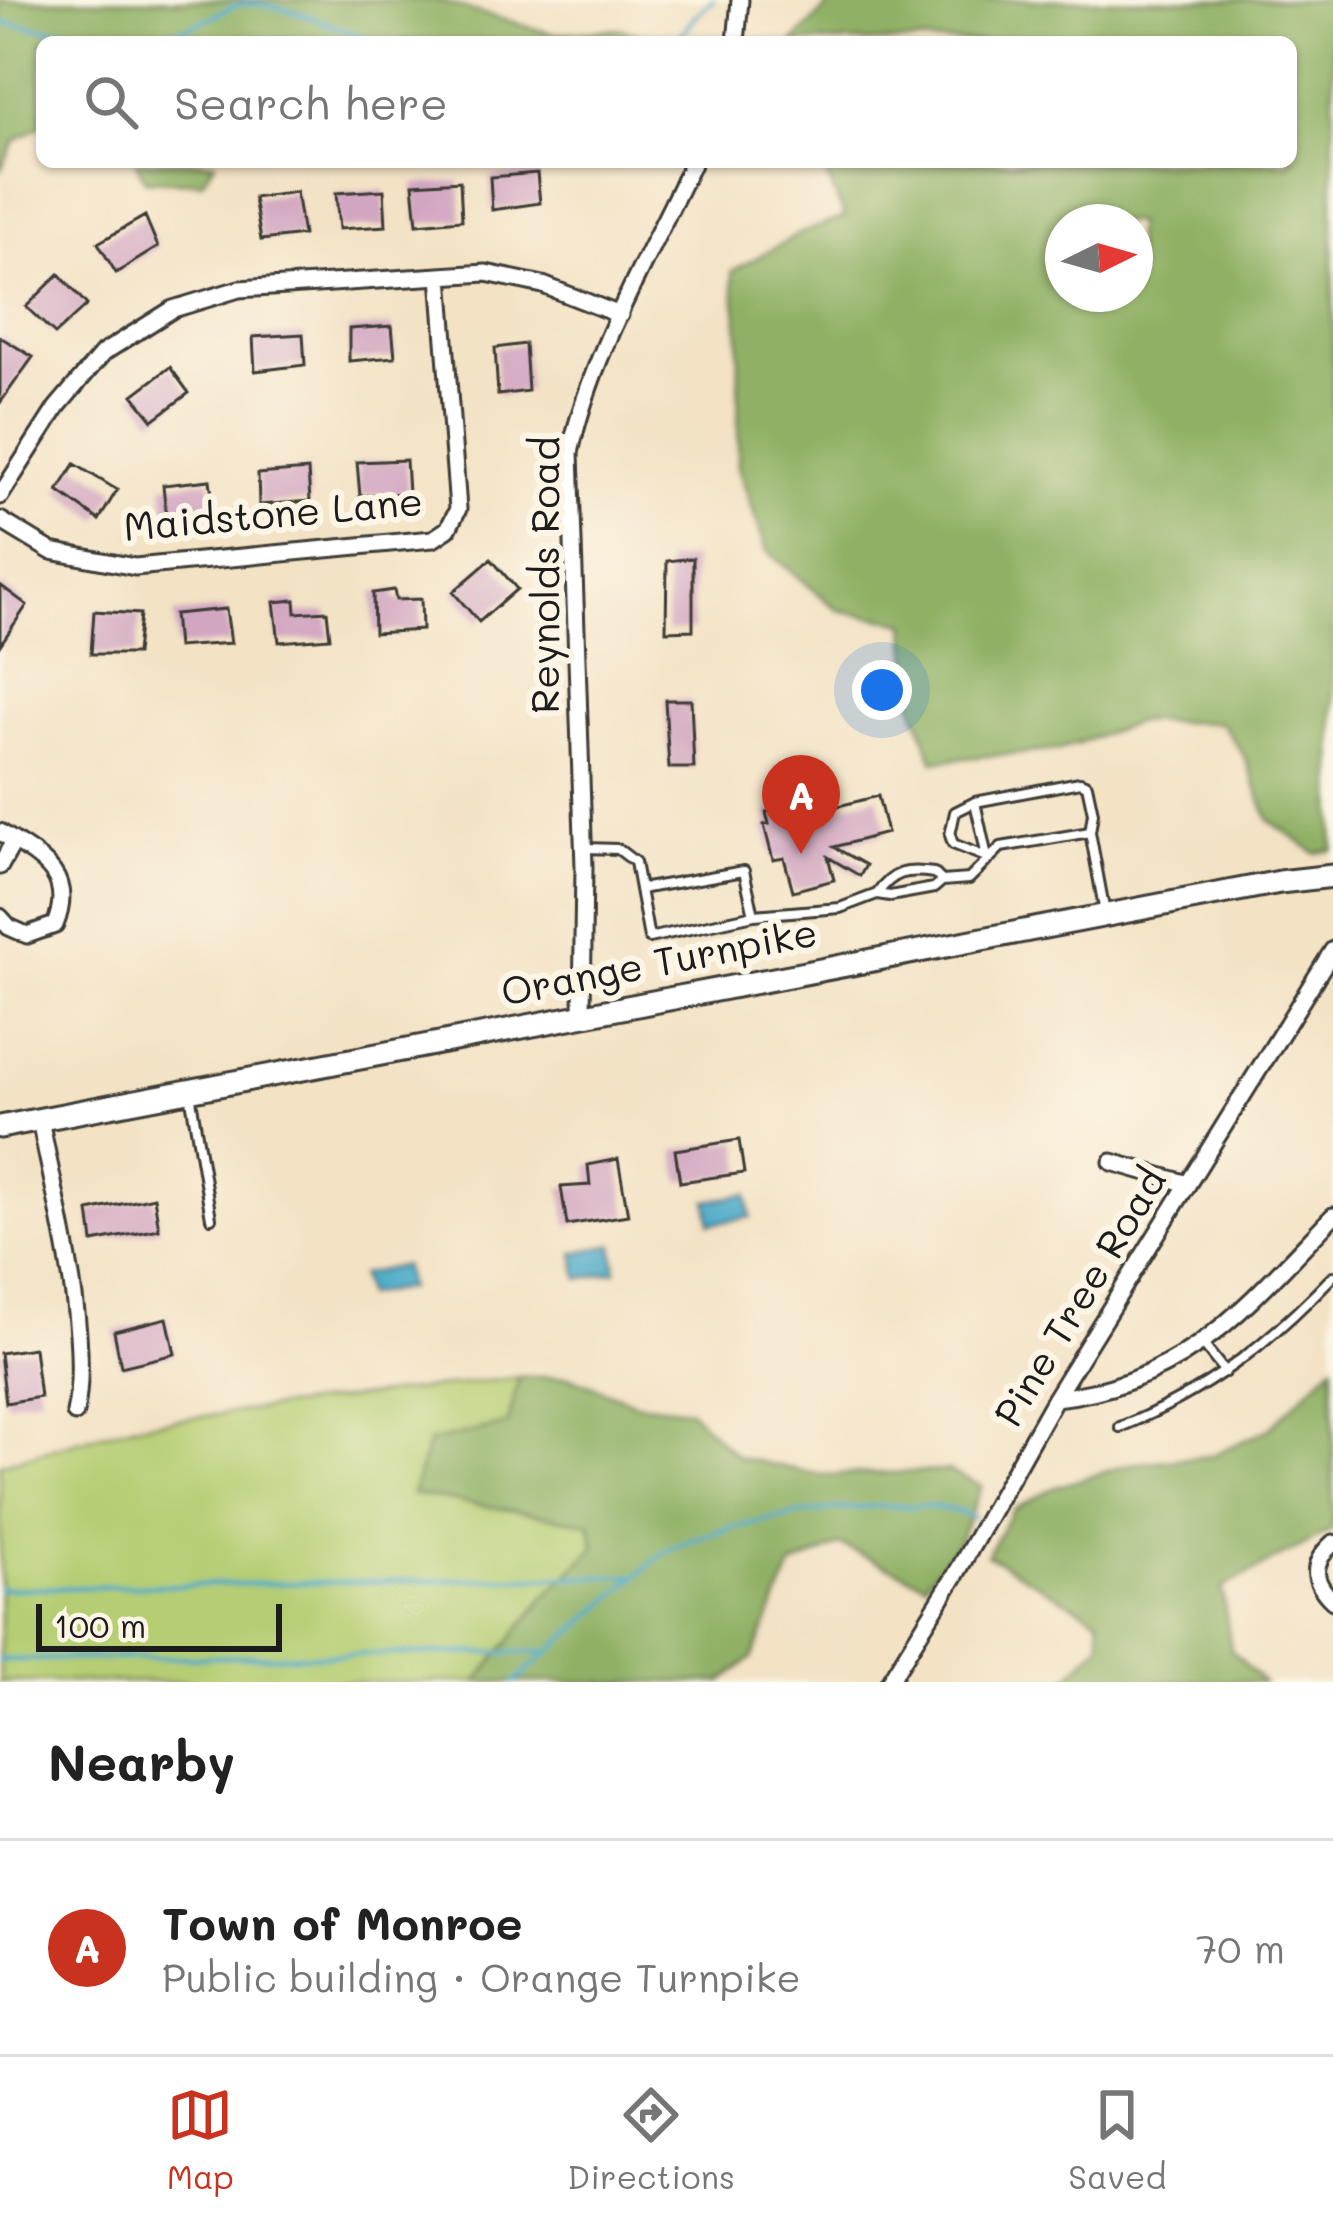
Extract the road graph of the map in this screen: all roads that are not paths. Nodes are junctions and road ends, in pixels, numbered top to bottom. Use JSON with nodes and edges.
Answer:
{"nodes":[{"id":1,"x":740,"y":0,"type":"edge"},
{"id":2,"x":737,"y":36,"type":"edge"},
{"id":3,"x":690,"y":168,"type":"edge"},
{"id":4,"x":440,"y":276,"type":"junction"},
{"id":5,"x":620,"y":315,"type":"junction"},
{"id":6,"x":0,"y":496,"type":"edge"},
{"id":7,"x":0,"y":520,"type":"edge"},
{"id":8,"x":975,"y":802,"type":"junction"},
{"id":9,"x":1090,"y":832,"type":"junction"},
{"id":10,"x":7,"y":836,"type":"edge"},
{"id":11,"x":584,"y":848,"type":"junction"},
{"id":12,"x":987,"y":857,"type":"junction"},
{"id":13,"x":0,"y":866,"type":"edge"},
{"id":14,"x":1333,"y":876,"type":"edge"},
{"id":15,"x":943,"y":881,"type":"junction"},
{"id":16,"x":640,"y":890,"type":"junction"},
{"id":17,"x":877,"y":894,"type":"junction"},
{"id":18,"x":754,"y":915,"type":"junction"},
{"id":19,"x":1106,"y":915,"type":"junction"},
{"id":20,"x":0,"y":917,"type":"edge"},
{"id":21,"x":1333,"y":950,"type":"edge"},
{"id":22,"x":581,"y":1013,"type":"junction"},
{"id":23,"x":189,"y":1092,"type":"junction"},
{"id":24,"x":40,"y":1119,"type":"junction"},
{"id":25,"x":0,"y":1127,"type":"edge"},
{"id":26,"x":1112,"y":1162,"type":"dead end"},
{"id":27,"x":1187,"y":1184,"type":"junction"},
{"id":28,"x":1333,"y":1216,"type":"edge"},
{"id":29,"x":212,"y":1219,"type":"dead end"},
{"id":30,"x":1333,"y":1276,"type":"edge"},
{"id":31,"x":1202,"y":1343,"type":"junction"},
{"id":32,"x":1225,"y":1372,"type":"junction"},
{"id":33,"x":1055,"y":1398,"type":"junction"},
{"id":34,"x":75,"y":1413,"type":"dead end"},
{"id":35,"x":1120,"y":1427,"type":"dead end"},
{"id":36,"x":1333,"y":1544,"type":"edge"},
{"id":37,"x":1333,"y":1601,"type":"edge"},
{"id":38,"x":890,"y":1682,"type":"edge"}],
"edges":[{"from":1,"to":2,"type":"street"},
{"from":3,"to":5,"type":"street","name":"Reynolds Road"},
{"from":4,"to":5,"type":"street"},
{"from":4,"to":6,"type":"street"},
{"from":4,"to":7,"type":"street","name":"Maidstone Lane"},
{"from":5,"to":11,"type":"street","name":"Reynolds Road"},
{"from":8,"to":9,"type":"lane"},
{"from":8,"to":12,"type":"lane"},
{"from":8,"to":12,"type":"lane"},
{"from":9,"to":12,"type":"lane"},
{"from":9,"to":19,"type":"lane"},
{"from":10,"to":13,"type":"street"},
{"from":10,"to":20,"type":"street"},
{"from":11,"to":16,"type":"lane"},
{"from":11,"to":22,"type":"street","name":"Reynolds Road"},
{"from":12,"to":15,"type":"lane"},
{"from":14,"to":19,"type":"main road","name":"Orange Turnpike"},
{"from":15,"to":17,"type":"lane"},
{"from":15,"to":17,"type":"lane"},
{"from":16,"to":18,"type":"lane"},
{"from":16,"to":18,"type":"lane"},
{"from":17,"to":18,"type":"lane"},
{"from":19,"to":22,"type":"main road","name":"Orange Turnpike"},
{"from":21,"to":27,"type":"street","name":"Pine Tree Road"},
{"from":22,"to":23,"type":"main road","name":"Orange Turnpike"},
{"from":23,"to":24,"type":"main road","name":"Orange Turnpike"},
{"from":23,"to":29,"type":"lane"},
{"from":24,"to":25,"type":"main road","name":"Orange Turnpike"},
{"from":24,"to":34,"type":"street"},
{"from":26,"to":27,"type":"street"},
{"from":27,"to":33,"type":"street","name":"Pine Tree Road"},
{"from":28,"to":31,"type":"street"},
{"from":30,"to":32,"type":"lane"},
{"from":31,"to":32,"type":"lane"},
{"from":31,"to":33,"type":"street"},
{"from":32,"to":35,"type":"lane"},
{"from":33,"to":38,"type":"street","name":"Pine Tree Road"},
{"from":36,"to":37,"type":"street"}]}
